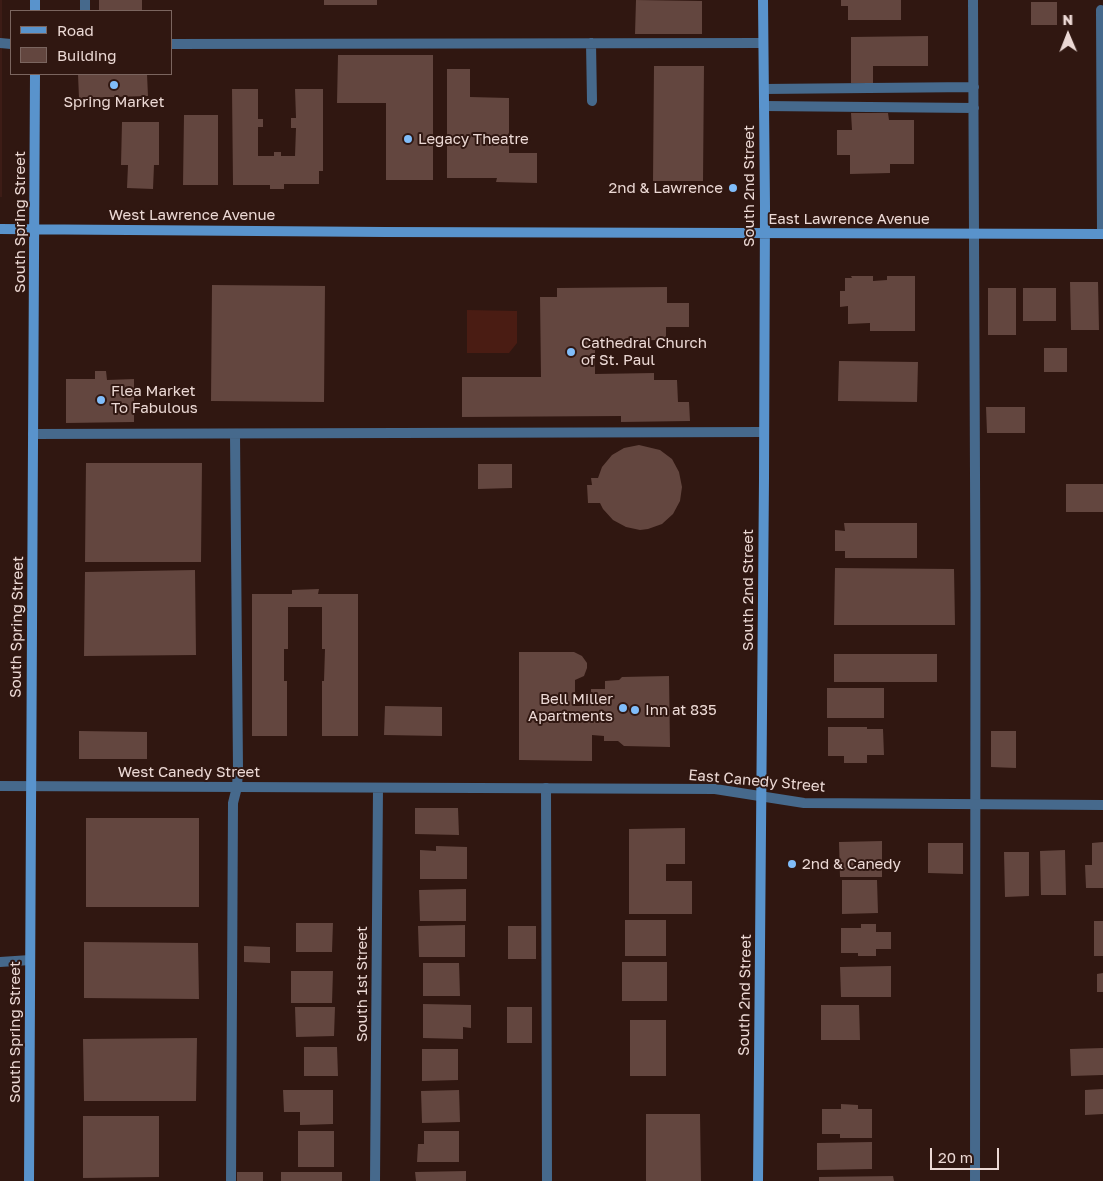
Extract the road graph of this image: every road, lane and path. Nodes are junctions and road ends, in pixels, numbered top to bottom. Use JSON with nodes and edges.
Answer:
{"nodes":[{"id":1,"x":763,"y":0,"type":"edge"},
{"id":2,"x":973,"y":0,"type":"edge"},
{"id":3,"x":1101,"y":10,"type":"dead end"},
{"id":4,"x":172,"y":44,"type":"edge"},
{"id":5,"x":591,"y":44,"type":"junction"},
{"id":6,"x":763,"y":44,"type":"junction"},
{"id":7,"x":35,"y":75,"type":"edge"},
{"id":8,"x":974,"y":87,"type":"junction"},
{"id":9,"x":764,"y":89,"type":"junction"},
{"id":10,"x":592,"y":101,"type":"dead end"},
{"id":11,"x":764,"y":106,"type":"junction"},
{"id":12,"x":974,"y":108,"type":"junction"},
{"id":13,"x":0,"y":229,"type":"edge"},
{"id":14,"x":35,"y":229,"type":"junction"},
{"id":15,"x":385,"y":232,"type":"joint"},
{"id":16,"x":764,"y":233,"type":"junction"},
{"id":17,"x":974,"y":234,"type":"junction"},
{"id":18,"x":1103,"y":234,"type":"edge"},
{"id":19,"x":764,"y":432,"type":"junction"},
{"id":20,"x":33,"y":434,"type":"junction"},
{"id":21,"x":235,"y":434,"type":"junction"},
{"id":22,"x":0,"y":786,"type":"edge"},
{"id":23,"x":32,"y":786,"type":"junction"},
{"id":24,"x":237,"y":787,"type":"junction"},
{"id":25,"x":378,"y":788,"type":"junction"},
{"id":26,"x":546,"y":788,"type":"junction"},
{"id":27,"x":762,"y":795,"type":"junction"},
{"id":28,"x":976,"y":804,"type":"junction"},
{"id":29,"x":1103,"y":805,"type":"edge"},
{"id":30,"x":30,"y":960,"type":"junction"},
{"id":31,"x":0,"y":962,"type":"edge"},
{"id":32,"x":29,"y":1181,"type":"edge"},
{"id":33,"x":231,"y":1181,"type":"edge"},
{"id":34,"x":375,"y":1181,"type":"edge"},
{"id":35,"x":547,"y":1181,"type":"edge"},
{"id":36,"x":758,"y":1181,"type":"edge"},
{"id":37,"x":975,"y":1181,"type":"edge"}],
"edges":[{"from":1,"to":6,"type":"street","name":"South 2nd Street"},
{"from":2,"to":8,"type":"street"},
{"from":3,"to":18,"type":"street"},
{"from":4,"to":5,"type":"street"},
{"from":5,"to":6,"type":"street"},
{"from":5,"to":10,"type":"street"},
{"from":6,"to":9,"type":"street","name":"South 2nd Street"},
{"from":7,"to":14,"type":"street","name":"South Spring Street"},
{"from":8,"to":9,"type":"street"},
{"from":8,"to":12,"type":"street"},
{"from":9,"to":11,"type":"street","name":"South 2nd Street"},
{"from":11,"to":12,"type":"street"},
{"from":11,"to":16,"type":"street","name":"South 2nd Street"},
{"from":12,"to":17,"type":"street"},
{"from":13,"to":14,"type":"street","name":"West Lawrence Avenue"},
{"from":14,"to":15,"type":"street","name":"West Lawrence Avenue"},
{"from":14,"to":20,"type":"street","name":"South Spring Street"},
{"from":15,"to":16,"type":"street","name":"East Lawrence Avenue"},
{"from":16,"to":17,"type":"street","name":"East Lawrence Avenue"},
{"from":16,"to":19,"type":"street","name":"South 2nd Street"},
{"from":17,"to":18,"type":"street","name":"East Lawrence Avenue"},
{"from":17,"to":28,"type":"street"},
{"from":19,"to":21,"type":"street"},
{"from":19,"to":27,"type":"street","name":"South 2nd Street"},
{"from":20,"to":21,"type":"street"},
{"from":20,"to":23,"type":"street","name":"South Spring Street"},
{"from":21,"to":24,"type":"street"},
{"from":22,"to":23,"type":"street","name":"West Canedy Street"},
{"from":23,"to":24,"type":"street","name":"West Canedy Street"},
{"from":23,"to":30,"type":"street","name":"South Spring Street"},
{"from":24,"to":25,"type":"street","name":"West Canedy Street"},
{"from":24,"to":33,"type":"street"},
{"from":25,"to":26,"type":"street","name":"East Canedy Street"},
{"from":25,"to":34,"type":"street","name":"South 1st Street"},
{"from":26,"to":27,"type":"street","name":"East Canedy Street"},
{"from":26,"to":35,"type":"street"},
{"from":27,"to":28,"type":"street","name":"East Canedy Street"},
{"from":27,"to":36,"type":"street","name":"South 2nd Street"},
{"from":28,"to":29,"type":"street","name":"East Canedy Street"},
{"from":28,"to":37,"type":"street"},
{"from":30,"to":31,"type":"street"},
{"from":30,"to":32,"type":"street","name":"South Spring Street"}]}
